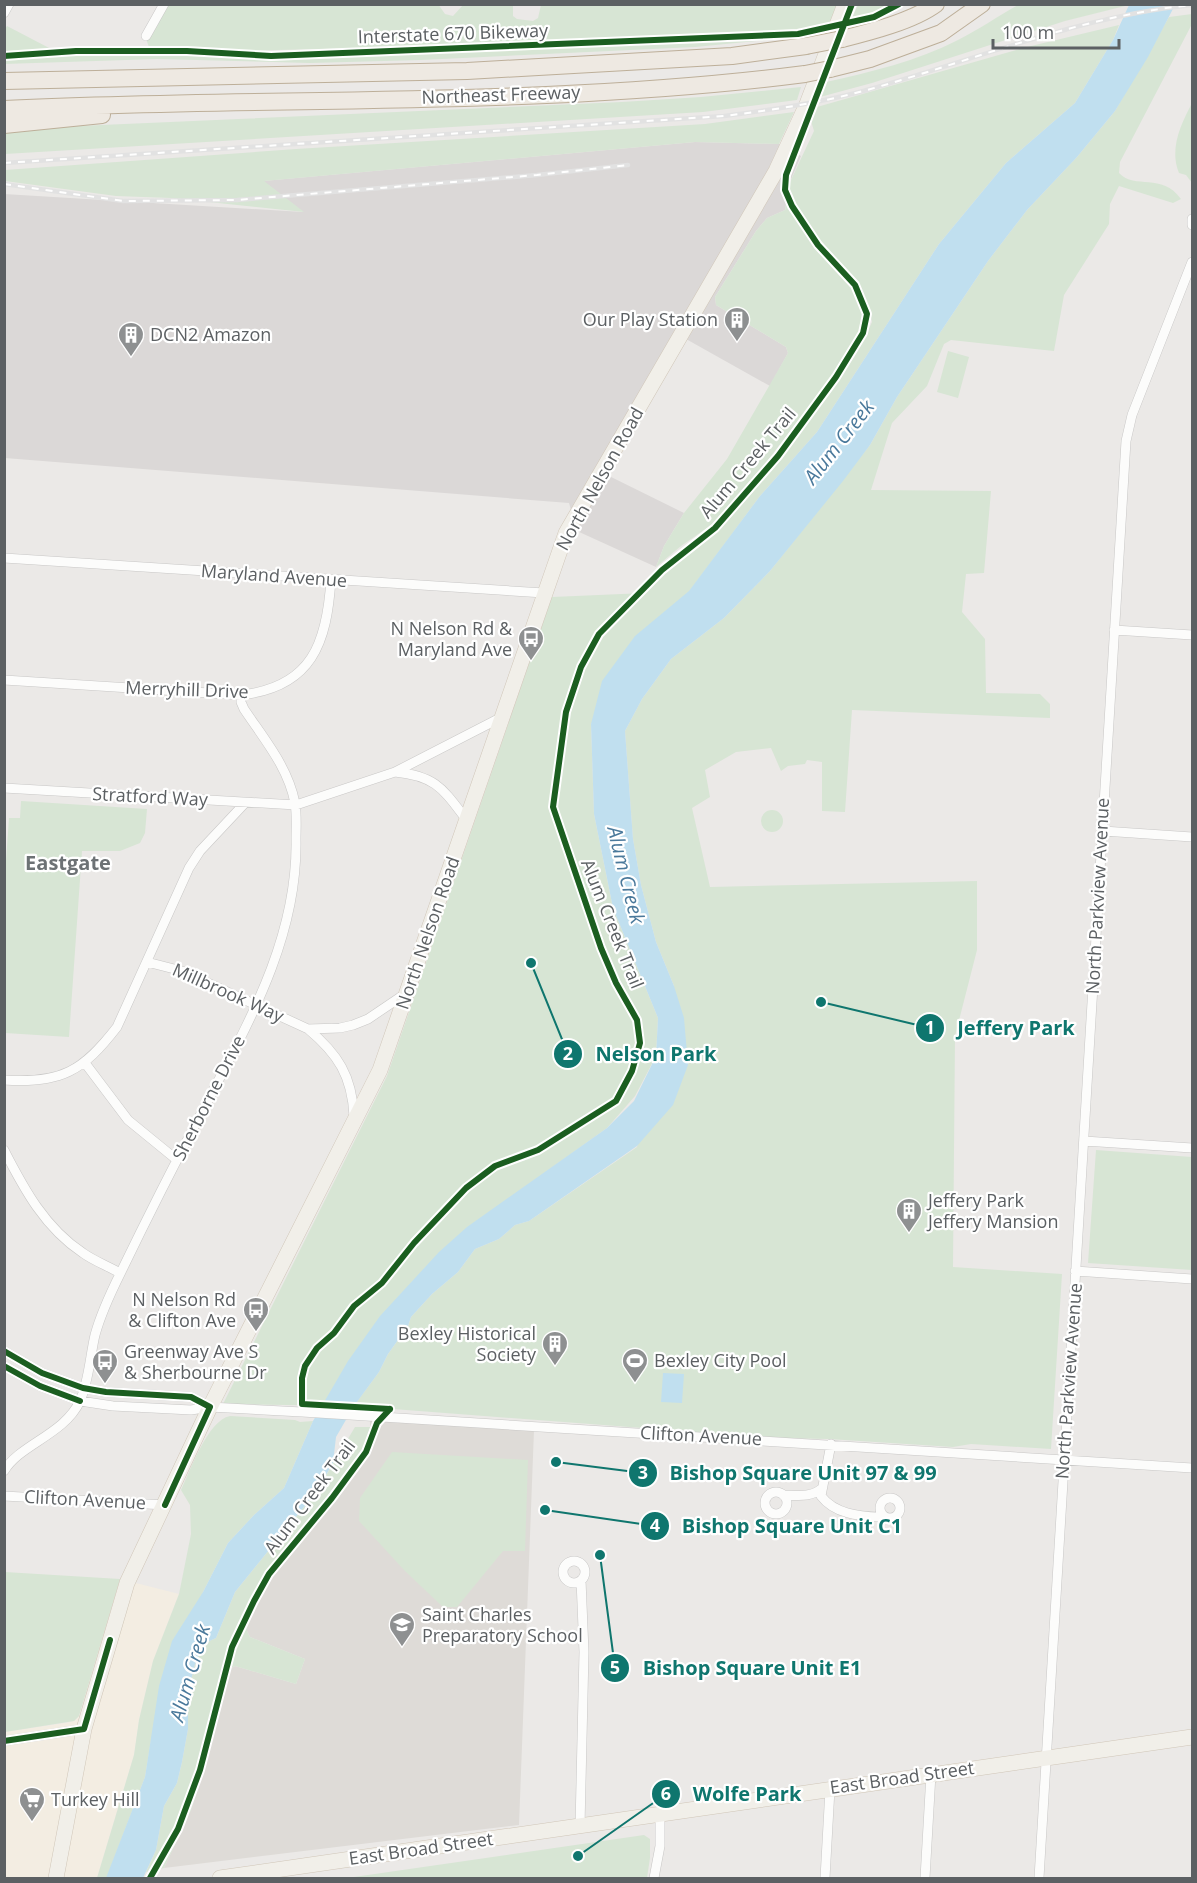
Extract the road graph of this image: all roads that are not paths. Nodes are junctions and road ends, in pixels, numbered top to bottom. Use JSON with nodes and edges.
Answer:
{"nodes":[{"id":1,"x":9,"y":4,"type":"edge"},
{"id":2,"x":164,"y":4,"type":"edge"},
{"id":3,"x":846,"y":4,"type":"edge"},
{"id":4,"x":936,"y":4,"type":"edge"},
{"id":5,"x":982,"y":4,"type":"edge"},
{"id":6,"x":4,"y":13,"type":"edge"},
{"id":7,"x":146,"y":36,"type":"dead end"},
{"id":8,"x":4,"y":74,"type":"edge"},
{"id":9,"x":202,"y":77,"type":"junction"},
{"id":10,"x":4,"y":81,"type":"edge"},
{"id":11,"x":143,"y":104,"type":"junction"},
{"id":12,"x":4,"y":109,"type":"edge"},
{"id":13,"x":4,"y":125,"type":"edge"},
{"id":14,"x":1192,"y":219,"type":"edge"},
{"id":15,"x":1192,"y":225,"type":"edge"},
{"id":16,"x":1192,"y":262,"type":"edge"},
{"id":17,"x":4,"y":558,"type":"edge"},
{"id":18,"x":331,"y":579,"type":"junction"},
{"id":19,"x":544,"y":593,"type":"junction"},
{"id":20,"x":1114,"y":630,"type":"junction"},
{"id":21,"x":1192,"y":635,"type":"edge"},
{"id":22,"x":4,"y":680,"type":"edge"},
{"id":23,"x":241,"y":695,"type":"junction"},
{"id":24,"x":502,"y":717,"type":"junction"},
{"id":25,"x":395,"y":772,"type":"junction"},
{"id":26,"x":4,"y":788,"type":"edge"},
{"id":27,"x":245,"y":802,"type":"junction"},
{"id":28,"x":296,"y":805,"type":"junction"},
{"id":29,"x":466,"y":819,"type":"junction"},
{"id":30,"x":1103,"y":831,"type":"junction"},
{"id":31,"x":1192,"y":837,"type":"edge"},
{"id":32,"x":147,"y":962,"type":"junction"},
{"id":33,"x":407,"y":993,"type":"junction"},
{"id":34,"x":257,"y":1006,"type":"junction"},
{"id":35,"x":308,"y":1029,"type":"junction"},
{"id":36,"x":85,"y":1063,"type":"junction"},
{"id":37,"x":4,"y":1080,"type":"edge"},
{"id":38,"x":354,"y":1120,"type":"junction"},
{"id":39,"x":1084,"y":1141,"type":"junction"},
{"id":40,"x":1192,"y":1148,"type":"edge"},
{"id":41,"x":4,"y":1150,"type":"edge"},
{"id":42,"x":177,"y":1160,"type":"junction"},
{"id":43,"x":1075,"y":1271,"type":"junction"},
{"id":44,"x":120,"y":1273,"type":"junction"},
{"id":45,"x":1192,"y":1279,"type":"edge"},
{"id":46,"x":4,"y":1351,"type":"edge"},
{"id":47,"x":4,"y":1366,"type":"edge"},
{"id":48,"x":83,"y":1388,"type":"junction"},
{"id":49,"x":80,"y":1401,"type":"junction"},
{"id":50,"x":210,"y":1407,"type":"junction"},
{"id":51,"x":831,"y":1444,"type":"junction"},
{"id":52,"x":1064,"y":1460,"type":"junction"},
{"id":53,"x":1192,"y":1468,"type":"edge"},
{"id":54,"x":4,"y":1472,"type":"edge"},
{"id":55,"x":821,"y":1489,"type":"junction"},
{"id":56,"x":783,"y":1495,"type":"dead end"},
{"id":57,"x":4,"y":1496,"type":"edge"},
{"id":58,"x":165,"y":1504,"type":"junction"},
{"id":59,"x":890,"y":1518,"type":"dead end"},
{"id":60,"x":581,"y":1581,"type":"dead end"},
{"id":61,"x":84,"y":1729,"type":"junction"},
{"id":62,"x":1192,"y":1737,"type":"edge"},
{"id":63,"x":4,"y":1741,"type":"edge"},
{"id":64,"x":1047,"y":1757,"type":"junction"},
{"id":65,"x":932,"y":1774,"type":"junction"},
{"id":66,"x":830,"y":1789,"type":"junction"},
{"id":67,"x":660,"y":1814,"type":"junction"},
{"id":68,"x":580,"y":1826,"type":"junction"},
{"id":69,"x":56,"y":1878,"type":"edge"},
{"id":70,"x":220,"y":1878,"type":"edge"},
{"id":71,"x":654,"y":1878,"type":"edge"},
{"id":72,"x":825,"y":1878,"type":"edge"},
{"id":73,"x":925,"y":1878,"type":"edge"},
{"id":74,"x":1039,"y":1878,"type":"edge"}],
"edges":[{"from":1,"to":6,"type":"street"},
{"from":2,"to":7,"type":"street"},
{"from":3,"to":19,"type":"main road","name":"North Nelson Road"},
{"from":4,"to":9,"type":"highway","name":"Northeast Freeway","bridge":true},
{"from":5,"to":11,"type":"highway","name":"Northeast Freeway","bridge":true},
{"from":8,"to":9,"type":"highway"},
{"from":9,"to":10,"type":"highway","name":"Northeast Freeway"},
{"from":11,"to":12,"type":"highway","name":"Northeast Freeway"},
{"from":11,"to":13,"type":"highway"},
{"from":14,"to":15,"type":"street"},
{"from":16,"to":20,"type":"street","name":"North Parkview Avenue"},
{"from":17,"to":18,"type":"street","name":"Maryland Avenue"},
{"from":18,"to":19,"type":"street","name":"Maryland Avenue"},
{"from":18,"to":23,"type":"street","name":"Merryhill Drive"},
{"from":19,"to":24,"type":"main road","name":"North Nelson Road"},
{"from":20,"to":21,"type":"street"},
{"from":20,"to":30,"type":"street","name":"North Parkview Avenue"},
{"from":22,"to":23,"type":"street","name":"Merryhill Drive"},
{"from":23,"to":28,"type":"street","name":"Sherborne Drive"},
{"from":24,"to":25,"type":"street"},
{"from":24,"to":29,"type":"main road","name":"North Nelson Road"},
{"from":25,"to":28,"type":"street"},
{"from":25,"to":29,"type":"street"},
{"from":26,"to":27,"type":"street","name":"Stratford Way"},
{"from":27,"to":28,"type":"street","name":"Stratford Way"},
{"from":27,"to":32,"type":"street"},
{"from":28,"to":34,"type":"street","name":"Sherborne Drive"},
{"from":29,"to":33,"type":"main road","name":"North Nelson Road"},
{"from":30,"to":31,"type":"street"},
{"from":30,"to":39,"type":"street","name":"North Parkview Avenue"},
{"from":32,"to":34,"type":"street","name":"Millbrook Way"},
{"from":32,"to":36,"type":"street"},
{"from":33,"to":35,"type":"street","name":"Millbrook Way"},
{"from":33,"to":38,"type":"main road","name":"North Nelson Road"},
{"from":34,"to":35,"type":"street","name":"Millbrook Way"},
{"from":34,"to":42,"type":"street","name":"Sherborne Drive"},
{"from":35,"to":38,"type":"street","name":"Millbrook Way"},
{"from":36,"to":37,"type":"street"},
{"from":36,"to":42,"type":"street"},
{"from":38,"to":50,"type":"main road","name":"North Nelson Road"},
{"from":39,"to":40,"type":"street"},
{"from":39,"to":43,"type":"street","name":"North Parkview Avenue"},
{"from":41,"to":44,"type":"street"},
{"from":42,"to":44,"type":"street","name":"Sherborne Drive"},
{"from":43,"to":45,"type":"street"},
{"from":43,"to":52,"type":"street","name":"North Parkview Avenue"},
{"from":44,"to":48,"type":"street","name":"Sherborne Drive"},
{"from":46,"to":48,"type":"street"},
{"from":47,"to":49,"type":"street"},
{"from":48,"to":49,"type":"street","name":"Sherborne Drive"},
{"from":48,"to":50,"type":"street"},
{"from":49,"to":50,"type":"street"},
{"from":49,"to":54,"type":"street","name":"Sherborne Drive"},
{"from":50,"to":51,"type":"street","name":"Clifton Avenue"},
{"from":50,"to":58,"type":"main road","name":"North Nelson Road"},
{"from":51,"to":52,"type":"street","name":"Clifton Avenue"},
{"from":51,"to":55,"type":"street"},
{"from":52,"to":53,"type":"street","name":"Clifton Avenue"},
{"from":52,"to":64,"type":"street","name":"North Parkview Avenue"},
{"from":55,"to":56,"type":"street"},
{"from":55,"to":59,"type":"street"},
{"from":57,"to":58,"type":"street","name":"Clifton Avenue"},
{"from":58,"to":61,"type":"main road","name":"North Nelson Road"},
{"from":60,"to":68,"type":"street"},
{"from":61,"to":63,"type":"street"},
{"from":61,"to":69,"type":"main road","name":"North Nelson Road"},
{"from":62,"to":64,"type":"main road","name":"East Broad Street"},
{"from":64,"to":65,"type":"main road","name":"East Broad Street"},
{"from":64,"to":74,"type":"street","name":"North Parkview Avenue"},
{"from":65,"to":66,"type":"main road","name":"East Broad Street"},
{"from":65,"to":73,"type":"street"},
{"from":66,"to":67,"type":"main road","name":"East Broad Street"},
{"from":66,"to":72,"type":"street"},
{"from":67,"to":68,"type":"main road","name":"East Broad Street"},
{"from":67,"to":71,"type":"street"},
{"from":68,"to":70,"type":"main road","name":"East Broad Street"}]}
